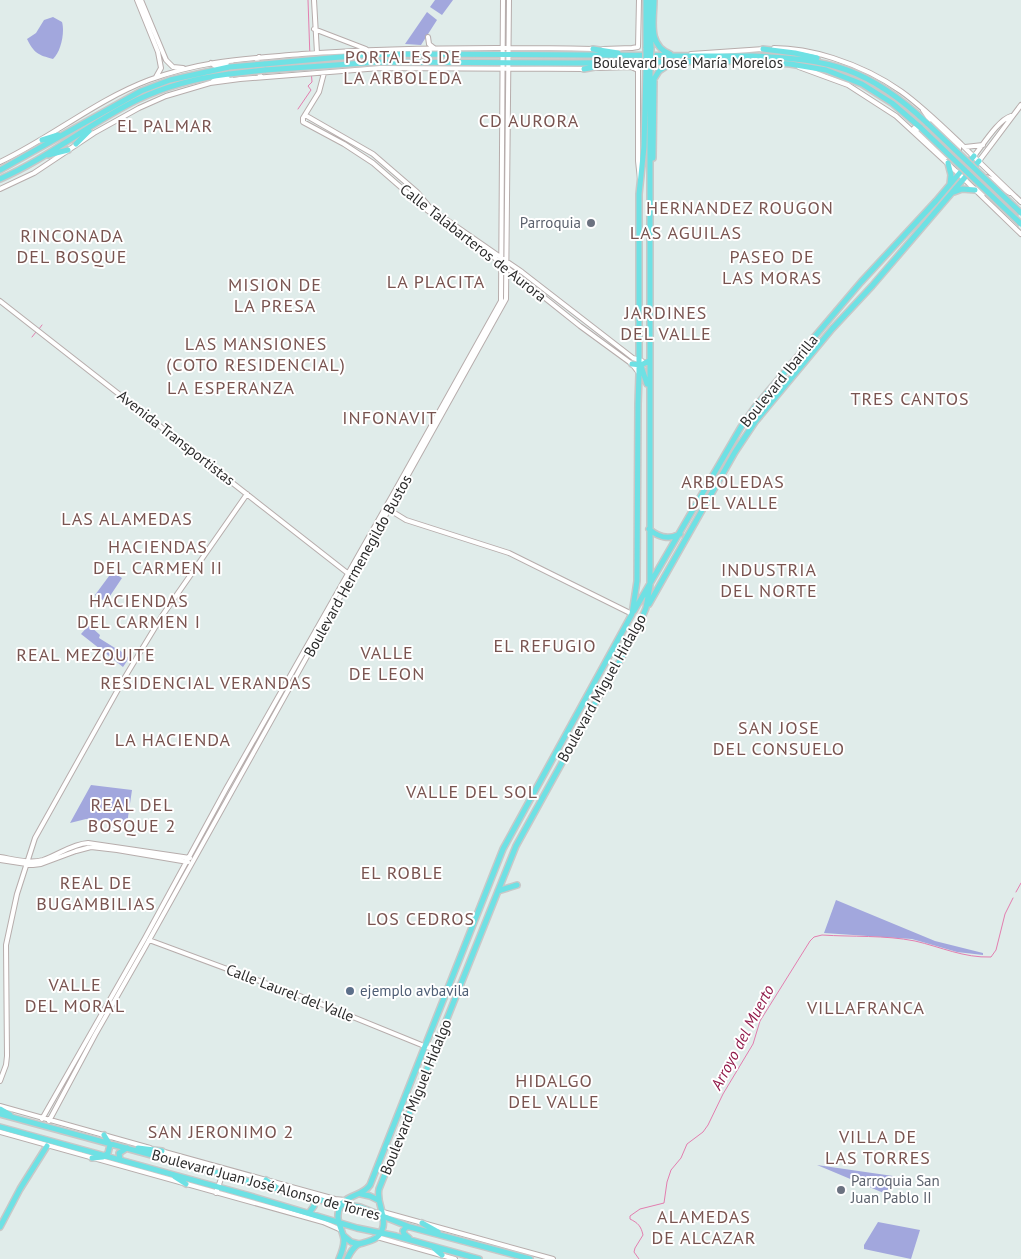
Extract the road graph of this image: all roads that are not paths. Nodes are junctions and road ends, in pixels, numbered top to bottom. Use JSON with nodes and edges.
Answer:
{"nodes":[{"id":1,"x":139,"y":0,"type":"edge"},
{"id":2,"x":314,"y":0,"type":"edge"},
{"id":3,"x":503,"y":0,"type":"edge"},
{"id":4,"x":508,"y":0,"type":"edge"},
{"id":5,"x":639,"y":0,"type":"edge"},
{"id":6,"x":646,"y":0,"type":"edge"},
{"id":7,"x":650,"y":0,"type":"edge"},
{"id":8,"x":654,"y":0,"type":"edge"},
{"id":9,"x":314,"y":29,"type":"junction"},
{"id":10,"x":428,"y":37,"type":"dead end"},
{"id":11,"x":405,"y":48,"type":"junction"},
{"id":12,"x":419,"y":48,"type":"junction"},
{"id":13,"x":432,"y":48,"type":"junction"},
{"id":14,"x":648,"y":48,"type":"junction"},
{"id":15,"x":367,"y":49,"type":"junction"},
{"id":16,"x":564,"y":49,"type":"junction"},
{"id":17,"x":593,"y":49,"type":"junction"},
{"id":18,"x":763,"y":49,"type":"junction"},
{"id":19,"x":506,"y":52,"type":"junction"},
{"id":20,"x":315,"y":53,"type":"junction"},
{"id":21,"x":415,"y":54,"type":"junction"},
{"id":22,"x":423,"y":54,"type":"junction"},
{"id":23,"x":570,"y":55,"type":"junction"},
{"id":24,"x":633,"y":56,"type":"junction"},
{"id":25,"x":675,"y":56,"type":"junction"},
{"id":26,"x":259,"y":57,"type":"junction"},
{"id":27,"x":415,"y":62,"type":"junction"},
{"id":28,"x":423,"y":62,"type":"junction"},
{"id":29,"x":628,"y":62,"type":"junction"},
{"id":30,"x":673,"y":62,"type":"junction"},
{"id":31,"x":210,"y":63,"type":"junction"},
{"id":32,"x":570,"y":63,"type":"junction"},
{"id":33,"x":826,"y":63,"type":"junction"},
{"id":34,"x":790,"y":64,"type":"junction"},
{"id":35,"x":506,"y":66,"type":"junction"},
{"id":36,"x":186,"y":68,"type":"junction"},
{"id":37,"x":404,"y":68,"type":"junction"},
{"id":38,"x":430,"y":68,"type":"junction"},
{"id":39,"x":563,"y":69,"type":"junction"},
{"id":40,"x":584,"y":69,"type":"junction"},
{"id":41,"x":648,"y":69,"type":"junction"},
{"id":42,"x":324,"y":73,"type":"junction"},
{"id":43,"x":261,"y":77,"type":"junction"},
{"id":44,"x":154,"y":78,"type":"junction"},
{"id":45,"x":210,"y":83,"type":"junction"},
{"id":46,"x":1021,"y":105,"type":"edge"},
{"id":47,"x":923,"y":108,"type":"junction"},
{"id":48,"x":304,"y":117,"type":"junction"},
{"id":49,"x":1011,"y":118,"type":"junction"},
{"id":50,"x":96,"y":123,"type":"junction"},
{"id":51,"x":905,"y":124,"type":"junction"},
{"id":52,"x":71,"y":130,"type":"junction"},
{"id":53,"x":42,"y":140,"type":"junction"},
{"id":54,"x":76,"y":144,"type":"junction"},
{"id":55,"x":983,"y":145,"type":"junction"},
{"id":56,"x":964,"y":147,"type":"junction"},
{"id":57,"x":68,"y":150,"type":"junction"},
{"id":58,"x":988,"y":150,"type":"junction"},
{"id":59,"x":42,"y":156,"type":"junction"},
{"id":60,"x":974,"y":156,"type":"junction"},
{"id":61,"x":979,"y":161,"type":"junction"},
{"id":62,"x":0,"y":162,"type":"edge"},
{"id":63,"x":948,"y":163,"type":"junction"},
{"id":64,"x":986,"y":167,"type":"junction"},
{"id":65,"x":0,"y":170,"type":"edge"},
{"id":66,"x":959,"y":174,"type":"junction"},
{"id":67,"x":0,"y":179,"type":"edge"},
{"id":68,"x":649,"y":179,"type":"junction"},
{"id":69,"x":964,"y":179,"type":"junction"},
{"id":70,"x":640,"y":182,"type":"junction"},
{"id":71,"x":950,"y":184,"type":"junction"},
{"id":72,"x":0,"y":189,"type":"edge"},
{"id":73,"x":975,"y":190,"type":"junction"},
{"id":74,"x":951,"y":193,"type":"junction"},
{"id":75,"x":1012,"y":194,"type":"junction"},
{"id":76,"x":1021,"y":202,"type":"edge"},
{"id":77,"x":994,"y":207,"type":"junction"},
{"id":78,"x":1021,"y":213,"type":"edge"},
{"id":79,"x":1021,"y":224,"type":"edge"},
{"id":80,"x":1021,"y":234,"type":"edge"},
{"id":81,"x":502,"y":258,"type":"junction"},
{"id":82,"x":508,"y":262,"type":"junction"},
{"id":83,"x":502,"y":264,"type":"junction"},
{"id":84,"x":508,"y":268,"type":"junction"},
{"id":85,"x":861,"y":282,"type":"junction"},
{"id":86,"x":872,"y":286,"type":"junction"},
{"id":87,"x":0,"y":301,"type":"edge"},
{"id":88,"x":840,"y":307,"type":"junction"},
{"id":89,"x":832,"y":329,"type":"junction"},
{"id":90,"x":649,"y":359,"type":"junction"},
{"id":91,"x":640,"y":362,"type":"junction"},
{"id":92,"x":632,"y":364,"type":"junction"},
{"id":93,"x":789,"y":365,"type":"junction"},
{"id":94,"x":640,"y":375,"type":"junction"},
{"id":95,"x":791,"y":378,"type":"junction"},
{"id":96,"x":649,"y":395,"type":"junction"},
{"id":97,"x":441,"y":415,"type":"junction"},
{"id":98,"x":247,"y":494,"type":"junction"},
{"id":99,"x":388,"y":509,"type":"junction"},
{"id":100,"x":649,"y":529,"type":"junction"},
{"id":101,"x":680,"y":533,"type":"junction"},
{"id":102,"x":350,"y":575,"type":"junction"},
{"id":103,"x":650,"y":585,"type":"junction"},
{"id":104,"x":632,"y":614,"type":"junction"},
{"id":105,"x":641,"y":620,"type":"junction"},
{"id":106,"x":587,"y":698,"type":"junction"},
{"id":107,"x":591,"y":710,"type":"junction"},
{"id":108,"x":167,"y":856,"type":"junction"},
{"id":109,"x":0,"y":858,"type":"edge"},
{"id":110,"x":177,"y":860,"type":"junction"},
{"id":111,"x":187,"y":860,"type":"junction"},
{"id":112,"x":193,"y":861,"type":"junction"},
{"id":113,"x":27,"y":862,"type":"junction"},
{"id":114,"x":183,"y":869,"type":"junction"},
{"id":115,"x":517,"y":885,"type":"dead end"},
{"id":116,"x":498,"y":892,"type":"junction"},
{"id":117,"x":145,"y":938,"type":"junction"},
{"id":118,"x":150,"y":940,"type":"junction"},
{"id":119,"x":425,"y":1046,"type":"junction"},
{"id":120,"x":434,"y":1050,"type":"junction"},
{"id":121,"x":0,"y":1081,"type":"edge"},
{"id":122,"x":0,"y":1108,"type":"edge"},
{"id":123,"x":0,"y":1114,"type":"edge"},
{"id":124,"x":14,"y":1118,"type":"junction"},
{"id":125,"x":42,"y":1119,"type":"junction"},
{"id":126,"x":49,"y":1121,"type":"junction"},
{"id":127,"x":0,"y":1127,"type":"edge"},
{"id":128,"x":0,"y":1132,"type":"edge"},
{"id":129,"x":104,"y":1135,"type":"junction"},
{"id":130,"x":109,"y":1143,"type":"junction"},
{"id":131,"x":47,"y":1146,"type":"junction"},
{"id":132,"x":127,"y":1148,"type":"junction"},
{"id":133,"x":162,"y":1151,"type":"junction"},
{"id":134,"x":105,"y":1156,"type":"junction"},
{"id":135,"x":92,"y":1158,"type":"junction"},
{"id":136,"x":120,"y":1160,"type":"junction"},
{"id":137,"x":224,"y":1171,"type":"junction"},
{"id":138,"x":167,"y":1173,"type":"junction"},
{"id":139,"x":152,"y":1174,"type":"junction"},
{"id":140,"x":266,"y":1180,"type":"junction"},
{"id":141,"x":186,"y":1184,"type":"junction"},
{"id":142,"x":218,"y":1187,"type":"junction"},
{"id":143,"x":283,"y":1191,"type":"junction"},
{"id":144,"x":216,"y":1193,"type":"junction"},
{"id":145,"x":360,"y":1194,"type":"junction"},
{"id":146,"x":314,"y":1199,"type":"junction"},
{"id":147,"x":378,"y":1201,"type":"junction"},
{"id":148,"x":344,"y":1202,"type":"junction"},
{"id":149,"x":309,"y":1213,"type":"junction"},
{"id":150,"x":383,"y":1214,"type":"junction"},
{"id":151,"x":323,"y":1222,"type":"junction"},
{"id":152,"x":338,"y":1222,"type":"junction"},
{"id":153,"x":422,"y":1223,"type":"junction"},
{"id":154,"x":0,"y":1227,"type":"edge"},
{"id":155,"x":410,"y":1227,"type":"junction"},
{"id":156,"x":339,"y":1229,"type":"junction"},
{"id":157,"x":344,"y":1236,"type":"junction"},
{"id":158,"x":378,"y":1236,"type":"junction"},
{"id":159,"x":447,"y":1236,"type":"junction"},
{"id":160,"x":413,"y":1241,"type":"junction"},
{"id":161,"x":359,"y":1244,"type":"junction"},
{"id":162,"x":431,"y":1246,"type":"junction"},
{"id":163,"x":442,"y":1255,"type":"junction"},
{"id":164,"x":339,"y":1259,"type":"edge"},
{"id":165,"x":347,"y":1259,"type":"edge"},
{"id":166,"x":455,"y":1259,"type":"edge"},
{"id":167,"x":479,"y":1259,"type":"edge"},
{"id":168,"x":530,"y":1259,"type":"edge"},
{"id":169,"x":553,"y":1259,"type":"edge"}],
"edges":[{"from":1,"to":36,"type":"street"},
{"from":1,"to":44,"type":"street"},
{"from":2,"to":9,"type":"street"},
{"from":3,"to":19,"type":"street","name":"Boulevard Hermenegildo Bustos"},
{"from":4,"to":19,"type":"street","name":"Boulevard Hermenegildo Bustos"},
{"from":5,"to":17,"type":"street"},
{"from":6,"to":14,"type":"main road","name":"Boulevard Miguel Hidalgo"},
{"from":7,"to":14,"type":"main road","name":"Boulevard Miguel Hidalgo"},
{"from":8,"to":25,"type":"main road"},
{"from":9,"to":15,"type":"street"},
{"from":9,"to":20,"type":"street"},
{"from":10,"to":13,"type":"street"},
{"from":11,"to":12,"type":"street"},
{"from":11,"to":15,"type":"street"},
{"from":11,"to":21,"type":"street"},
{"from":12,"to":13,"type":"street"},
{"from":12,"to":21,"type":"street"},
{"from":13,"to":19,"type":"street"},
{"from":13,"to":22,"type":"street"},
{"from":14,"to":41,"type":"main road","name":"Boulevard Miguel Hidalgo","bridge":true},
{"from":15,"to":20,"type":"street"},
{"from":16,"to":17,"type":"street"},
{"from":16,"to":19,"type":"street"},
{"from":16,"to":23,"type":"street"},
{"from":17,"to":24,"type":"main road"},
{"from":18,"to":25,"type":"street","name":"Boulevard José María Morelos"},
{"from":18,"to":33,"type":"main road"},
{"from":18,"to":47,"type":"street","name":"Boulevard José María Morelos"},
{"from":19,"to":22,"type":"main road","name":"Boulevard José María Morelos"},
{"from":19,"to":23,"type":"main road","name":"Boulevard José María Morelos"},
{"from":19,"to":35,"type":"street","name":"Boulevard Hermenegildo Bustos"},
{"from":20,"to":26,"type":"street"},
{"from":21,"to":22,"type":"main road","name":"Boulevard José María Morelos"},
{"from":21,"to":27,"type":"street"},
{"from":21,"to":52,"type":"main road","name":"Boulevard José María Morelos","bridge":true},
{"from":22,"to":28,"type":"street"},
{"from":23,"to":24,"type":"main road","name":"Boulevard José María Morelos"},
{"from":23,"to":32,"type":"street"},
{"from":24,"to":25,"type":"main road","name":"Boulevard José María Morelos"},
{"from":25,"to":33,"type":"main road","name":"Boulevard José María Morelos"},
{"from":26,"to":31,"type":"street"},
{"from":26,"to":43,"type":"street"},
{"from":27,"to":28,"type":"main road","name":"Boulevard José María Morelos"},
{"from":27,"to":37,"type":"street"},
{"from":27,"to":50,"type":"main road","name":"Boulevard José María Morelos","bridge":true},
{"from":28,"to":35,"type":"main road","name":"Boulevard José María Morelos"},
{"from":28,"to":38,"type":"street"},
{"from":29,"to":30,"type":"main road","name":"Boulevard José María Morelos"},
{"from":29,"to":32,"type":"main road","name":"Boulevard José María Morelos"},
{"from":29,"to":40,"type":"main road"},
{"from":30,"to":34,"type":"main road","name":"Boulevard José María Morelos"},
{"from":30,"to":68,"type":"main road"},
{"from":31,"to":36,"type":"street"},
{"from":31,"to":45,"type":"street"},
{"from":32,"to":35,"type":"main road","name":"Boulevard José María Morelos"},
{"from":32,"to":39,"type":"street"},
{"from":33,"to":78,"type":"main road","name":"Boulevard José María Morelos","bridge":true},
{"from":34,"to":51,"type":"street"},
{"from":34,"to":79,"type":"main road","name":"Boulevard José María Morelos","bridge":true},
{"from":35,"to":38,"type":"street"},
{"from":35,"to":39,"type":"street"},
{"from":35,"to":81,"type":"street","name":"Boulevard Hermenegildo Bustos"},
{"from":35,"to":82,"type":"street","name":"Boulevard Hermenegildo Bustos"},
{"from":36,"to":44,"type":"street"},
{"from":37,"to":38,"type":"street"},
{"from":37,"to":42,"type":"street"},
{"from":39,"to":40,"type":"street"},
{"from":40,"to":70,"type":"street"},
{"from":41,"to":68,"type":"main road","name":"Boulevard Miguel Hidalgo"},
{"from":41,"to":70,"type":"main road","name":"Boulevard Miguel Hidalgo"},
{"from":42,"to":43,"type":"street"},
{"from":42,"to":48,"type":"street"},
{"from":43,"to":45,"type":"street"},
{"from":44,"to":53,"type":"street"},
{"from":45,"to":54,"type":"street"},
{"from":46,"to":49,"type":"street"},
{"from":47,"to":51,"type":"street"},
{"from":47,"to":56,"type":"street","name":"Boulevard José María Morelos"},
{"from":48,"to":81,"type":"street","name":"Calle Talabarteros de Aurora"},
{"from":48,"to":83,"type":"street","name":"Calle Talabarteros de Aurora"},
{"from":49,"to":55,"type":"street"},
{"from":49,"to":58,"type":"street"},
{"from":50,"to":54,"type":"main road"},
{"from":50,"to":59,"type":"main road","name":"Boulevard José María Morelos"},
{"from":51,"to":63,"type":"street"},
{"from":52,"to":53,"type":"main road"},
{"from":52,"to":65,"type":"main road","name":"Boulevard José María Morelos"},
{"from":53,"to":62,"type":"street"},
{"from":54,"to":57,"type":"street"},
{"from":55,"to":56,"type":"street"},
{"from":55,"to":60,"type":"street"},
{"from":56,"to":60,"type":"street","name":"Boulevard José María Morelos"},
{"from":57,"to":59,"type":"main road"},
{"from":57,"to":72,"type":"street"},
{"from":58,"to":61,"type":"street"},
{"from":58,"to":64,"type":"street"},
{"from":59,"to":67,"type":"main road","name":"Boulevard José María Morelos"},
{"from":60,"to":61,"type":"street","name":"Boulevard José María Morelos"},
{"from":60,"to":66,"type":"main road","name":"Boulevard Ibarilla"},
{"from":61,"to":64,"type":"street","name":"Boulevard José María Morelos"},
{"from":61,"to":69,"type":"main road","name":"Boulevard Ibarilla"},
{"from":63,"to":66,"type":"street"},
{"from":63,"to":71,"type":"main road"},
{"from":64,"to":75,"type":"street","name":"Boulevard José María Morelos"},
{"from":66,"to":69,"type":"street"},
{"from":66,"to":71,"type":"main road","name":"Boulevard Ibarilla"},
{"from":68,"to":90,"type":"main road","name":"Boulevard Miguel Hidalgo"},
{"from":69,"to":73,"type":"street"},
{"from":69,"to":74,"type":"main road","name":"Boulevard Ibarilla"},
{"from":70,"to":91,"type":"main road","name":"Boulevard Miguel Hidalgo"},
{"from":71,"to":85,"type":"main road","name":"Boulevard Ibarilla"},
{"from":73,"to":74,"type":"main road"},
{"from":73,"to":77,"type":"street"},
{"from":74,"to":86,"type":"main road","name":"Boulevard Ibarilla"},
{"from":75,"to":76,"type":"street"},
{"from":75,"to":77,"type":"street"},
{"from":77,"to":80,"type":"street"},
{"from":81,"to":82,"type":"street","name":"Calle Talabarteros de Aurora"},
{"from":81,"to":83,"type":"street","name":"Boulevard Hermenegildo Bustos"},
{"from":82,"to":84,"type":"street","name":"Boulevard Hermenegildo Bustos"},
{"from":82,"to":91,"type":"street","name":"Calle Talabarteros de Aurora"},
{"from":83,"to":84,"type":"street","name":"Calle Talabarteros de Aurora"},
{"from":83,"to":97,"type":"street","name":"Boulevard Hermenegildo Bustos"},
{"from":84,"to":92,"type":"street","name":"Calle Talabarteros de Aurora"},
{"from":84,"to":97,"type":"street","name":"Boulevard Hermenegildo Bustos"},
{"from":85,"to":86,"type":"main road"},
{"from":85,"to":88,"type":"main road","name":"Boulevard Ibarilla"},
{"from":86,"to":89,"type":"main road","name":"Boulevard Ibarilla"},
{"from":87,"to":98,"type":"street","name":"Avenida Transportistas"},
{"from":88,"to":89,"type":"main road"},
{"from":88,"to":93,"type":"main road","name":"Boulevard Ibarilla"},
{"from":89,"to":95,"type":"main road","name":"Boulevard Ibarilla"},
{"from":90,"to":91,"type":"main road"},
{"from":90,"to":91,"type":"main road"},
{"from":90,"to":96,"type":"main road","name":"Boulevard Miguel Hidalgo"},
{"from":91,"to":92,"type":"main road"},
{"from":91,"to":94,"type":"main road","name":"Boulevard Miguel Hidalgo"},
{"from":91,"to":96,"type":"main road"},
{"from":92,"to":94,"type":"street","name":"Calle Talabarteros de Aurora"},
{"from":93,"to":95,"type":"main road"},
{"from":93,"to":101,"type":"main road","name":"Boulevard Ibarilla"},
{"from":94,"to":104,"type":"main road","name":"Boulevard Miguel Hidalgo"},
{"from":95,"to":105,"type":"main road","name":"Boulevard Ibarilla"},
{"from":96,"to":100,"type":"main road","name":"Boulevard Miguel Hidalgo"},
{"from":97,"to":99,"type":"street","name":"Boulevard Hermenegildo Bustos"},
{"from":98,"to":102,"type":"street","name":"Avenida Transportistas"},
{"from":98,"to":113,"type":"street"},
{"from":99,"to":102,"type":"street","name":"Boulevard Hermenegildo Bustos"},
{"from":99,"to":104,"type":"street"},
{"from":100,"to":101,"type":"main road"},
{"from":100,"to":103,"type":"main road","name":"Boulevard Miguel Hidalgo"},
{"from":101,"to":103,"type":"main road","name":"Boulevard Ibarilla"},
{"from":102,"to":111,"type":"street","name":"Boulevard Hermenegildo Bustos"},
{"from":102,"to":112,"type":"street","name":"Boulevard Hermenegildo Bustos"},
{"from":103,"to":104,"type":"main road","name":"Boulevard Ibarilla"},
{"from":103,"to":105,"type":"main road","name":"Boulevard Miguel Hidalgo"},
{"from":104,"to":106,"type":"main road","name":"Boulevard Miguel Hidalgo"},
{"from":105,"to":107,"type":"main road","name":"Boulevard Miguel Hidalgo"},
{"from":106,"to":107,"type":"main road"},
{"from":106,"to":119,"type":"main road","name":"Boulevard Miguel Hidalgo"},
{"from":107,"to":116,"type":"main road","name":"Boulevard Miguel Hidalgo"},
{"from":108,"to":110,"type":"street"},
{"from":108,"to":111,"type":"street"},
{"from":108,"to":113,"type":"street"},
{"from":109,"to":113,"type":"street"},
{"from":110,"to":111,"type":"street"},
{"from":110,"to":114,"type":"street"},
{"from":111,"to":112,"type":"street"},
{"from":111,"to":114,"type":"street","name":"Boulevard Hermenegildo Bustos"},
{"from":112,"to":118,"type":"street","name":"Boulevard Hermenegildo Bustos"},
{"from":113,"to":121,"type":"street"},
{"from":114,"to":117,"type":"street","name":"Boulevard Hermenegildo Bustos"},
{"from":115,"to":116,"type":"main road"},
{"from":116,"to":120,"type":"main road","name":"Boulevard Miguel Hidalgo"},
{"from":117,"to":118,"type":"street","name":"Calle Laurel del Valle"},
{"from":117,"to":125,"type":"street","name":"Boulevard Hermenegildo Bustos"},
{"from":118,"to":119,"type":"street","name":"Calle Laurel del Valle"},
{"from":118,"to":126,"type":"street","name":"Boulevard Hermenegildo Bustos"},
{"from":119,"to":120,"type":"street","name":"Calle Laurel del Valle"},
{"from":119,"to":145,"type":"main road","name":"Boulevard Miguel Hidalgo"},
{"from":120,"to":147,"type":"main road","name":"Boulevard Miguel Hidalgo"},
{"from":122,"to":124,"type":"main road"},
{"from":122,"to":125,"type":"street","name":"Boulevard Juan José Alonso de Torres"},
{"from":123,"to":124,"type":"main road","name":"Boulevard Juan José Alonso de Torres"},
{"from":124,"to":130,"type":"main road","name":"Boulevard Juan José Alonso de Torres"},
{"from":125,"to":126,"type":"street","name":"Boulevard Juan José Alonso de Torres"},
{"from":126,"to":129,"type":"street","name":"Boulevard Juan José Alonso de Torres"},
{"from":127,"to":134,"type":"main road","name":"Boulevard Juan José Alonso de Torres"},
{"from":128,"to":131,"type":"street","name":"Boulevard Juan José Alonso de Torres"},
{"from":129,"to":130,"type":"main road"},
{"from":129,"to":133,"type":"street","name":"Boulevard Juan José Alonso de Torres"},
{"from":130,"to":132,"type":"main road","name":"Boulevard Juan José Alonso de Torres"},
{"from":130,"to":134,"type":"main road"},
{"from":131,"to":135,"type":"street","name":"Boulevard Juan José Alonso de Torres"},
{"from":131,"to":154,"type":"main road"},
{"from":132,"to":133,"type":"main road"},
{"from":132,"to":136,"type":"main road"},
{"from":132,"to":137,"type":"main road","name":"Boulevard Juan José Alonso de Torres"},
{"from":133,"to":137,"type":"street","name":"Boulevard Juan José Alonso de Torres"},
{"from":134,"to":135,"type":"main road"},
{"from":134,"to":136,"type":"main road","name":"Boulevard Juan José Alonso de Torres"},
{"from":135,"to":139,"type":"street","name":"Boulevard Juan José Alonso de Torres"},
{"from":136,"to":138,"type":"main road","name":"Boulevard Juan José Alonso de Torres"},
{"from":137,"to":140,"type":"street","name":"Boulevard Juan José Alonso de Torres"},
{"from":137,"to":142,"type":"street"},
{"from":137,"to":143,"type":"main road","name":"Boulevard Juan José Alonso de Torres"},
{"from":138,"to":139,"type":"main road"},
{"from":138,"to":141,"type":"main road"},
{"from":138,"to":142,"type":"main road","name":"Boulevard Juan José Alonso de Torres"},
{"from":139,"to":141,"type":"street","name":"Boulevard Juan José Alonso de Torres"},
{"from":140,"to":143,"type":"main road"},
{"from":140,"to":148,"type":"street","name":"Boulevard Juan José Alonso de Torres"},
{"from":141,"to":144,"type":"street","name":"Boulevard Juan José Alonso de Torres"},
{"from":142,"to":144,"type":"street"},
{"from":142,"to":149,"type":"main road","name":"Boulevard Juan José Alonso de Torres"},
{"from":143,"to":146,"type":"main road","name":"Boulevard Juan José Alonso de Torres"},
{"from":144,"to":151,"type":"street","name":"Boulevard Juan José Alonso de Torres"},
{"from":145,"to":147,"type":"main road"},
{"from":145,"to":148,"type":"main road"},
{"from":146,"to":148,"type":"main road","name":"Boulevard Juan José Alonso de Torres"},
{"from":146,"to":149,"type":"main road"},
{"from":147,"to":150,"type":"main road"},
{"from":148,"to":150,"type":"main road","name":"Boulevard Juan José Alonso de Torres"},
{"from":148,"to":152,"type":"main road"},
{"from":149,"to":151,"type":"main road"},
{"from":149,"to":152,"type":"main road","name":"Boulevard Juan José Alonso de Torres"},
{"from":150,"to":153,"type":"street"},
{"from":150,"to":155,"type":"main road","name":"Boulevard Juan José Alonso de Torres"},
{"from":150,"to":158,"type":"main road"},
{"from":151,"to":156,"type":"street","name":"Boulevard Juan José Alonso de Torres"},
{"from":152,"to":156,"type":"main road"},
{"from":152,"to":158,"type":"main road","name":"Boulevard Juan José Alonso de Torres"},
{"from":153,"to":159,"type":"main road"},
{"from":153,"to":169,"type":"street"},
{"from":155,"to":159,"type":"main road","name":"Boulevard Juan José Alonso de Torres"},
{"from":155,"to":160,"type":"main road"},
{"from":156,"to":157,"type":"main road"},
{"from":157,"to":161,"type":"main road"},
{"from":157,"to":164,"type":"main road"},
{"from":158,"to":160,"type":"main road","name":"Boulevard Juan José Alonso de Torres"},
{"from":158,"to":161,"type":"main road"},
{"from":158,"to":163,"type":"street","name":"Boulevard Juan José Alonso de Torres"},
{"from":159,"to":168,"type":"main road","name":"Boulevard Juan José Alonso de Torres"},
{"from":160,"to":162,"type":"main road","name":"Boulevard Juan José Alonso de Torres"},
{"from":161,"to":165,"type":"main road"},
{"from":162,"to":163,"type":"main road"},
{"from":162,"to":167,"type":"main road","name":"Boulevard Juan José Alonso de Torres"},
{"from":163,"to":166,"type":"street","name":"Boulevard Juan José Alonso de Torres"}]}
